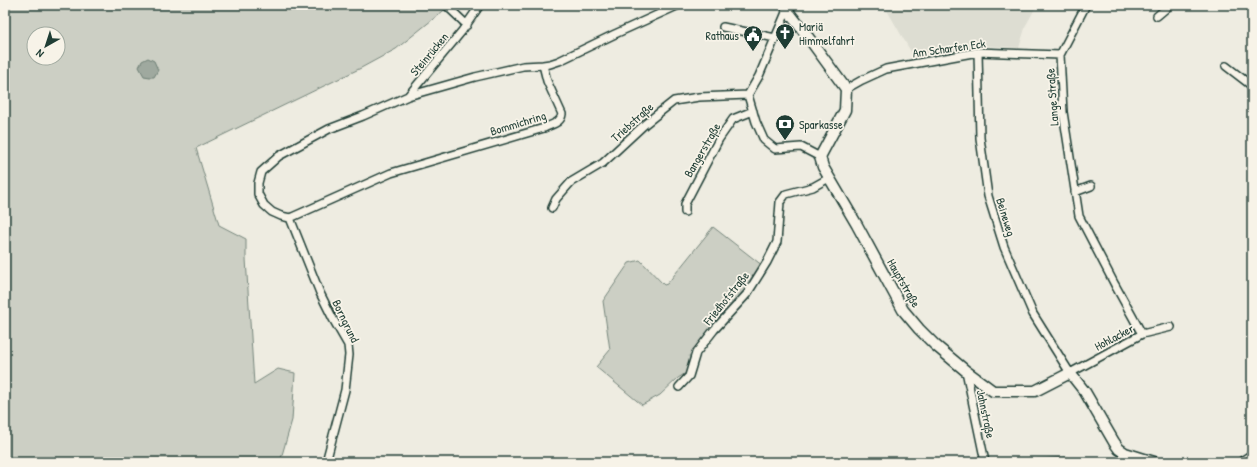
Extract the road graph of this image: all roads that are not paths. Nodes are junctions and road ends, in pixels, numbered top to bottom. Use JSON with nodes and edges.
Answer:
{"nodes":[{"id":1,"x":480,"y":5,"type":"edge"},
{"id":2,"x":679,"y":5,"type":"edge"},
{"id":3,"x":1086,"y":5,"type":"edge"},
{"id":4,"x":1170,"y":5,"type":"edge"},
{"id":5,"x":448,"y":7,"type":"dead end"},
{"id":6,"x":787,"y":8,"type":"edge"},
{"id":7,"x":1157,"y":16,"type":"dead end"},
{"id":8,"x":467,"y":25,"type":"junction"},
{"id":9,"x":723,"y":27,"type":"dead end"},
{"id":10,"x":775,"y":38,"type":"junction"},
{"id":11,"x":978,"y":52,"type":"junction"},
{"id":12,"x":1060,"y":55,"type":"junction"},
{"id":13,"x":543,"y":65,"type":"junction"},
{"id":14,"x":1226,"y":66,"type":"dead end"},
{"id":15,"x":1252,"y":86,"type":"edge"},
{"id":16,"x":846,"y":89,"type":"junction"},
{"id":17,"x":748,"y":95,"type":"junction"},
{"id":18,"x":408,"y":96,"type":"junction"},
{"id":19,"x":753,"y":111,"type":"junction"},
{"id":20,"x":820,"y":157,"type":"junction"},
{"id":21,"x":829,"y":178,"type":"junction"},
{"id":22,"x":1091,"y":186,"type":"dead end"},
{"id":23,"x":1075,"y":192,"type":"junction"},
{"id":24,"x":552,"y":208,"type":"dead end"},
{"id":25,"x":685,"y":212,"type":"dead end"},
{"id":26,"x":290,"y":218,"type":"junction"},
{"id":27,"x":1171,"y":327,"type":"dead end"},
{"id":28,"x":1142,"y":334,"type":"junction"},
{"id":29,"x":966,"y":371,"type":"junction"},
{"id":30,"x":1070,"y":372,"type":"junction"},
{"id":31,"x":679,"y":387,"type":"dead end"},
{"id":32,"x":1252,"y":456,"type":"edge"},
{"id":33,"x":326,"y":462,"type":"edge"},
{"id":34,"x":985,"y":462,"type":"edge"},
{"id":35,"x":1154,"y":462,"type":"edge"},
{"id":36,"x":1244,"y":462,"type":"edge"}],
"edges":[{"from":1,"to":8,"type":"street","name":"Steinrücken"},
{"from":2,"to":13,"type":"street"},
{"from":3,"to":12,"type":"street","name":"Lange Straße"},
{"from":4,"to":7,"type":"street"},
{"from":5,"to":8,"type":"street"},
{"from":6,"to":10,"type":"street"},
{"from":6,"to":16,"type":"street"},
{"from":8,"to":18,"type":"street","name":"Steinrücken"},
{"from":9,"to":10,"type":"street"},
{"from":10,"to":17,"type":"street"},
{"from":11,"to":12,"type":"street","name":"Am Scharfen Eck"},
{"from":11,"to":16,"type":"street","name":"Am Scharfen Eck"},
{"from":11,"to":30,"type":"street","name":"Beineweg"},
{"from":12,"to":23,"type":"street","name":"Lange Straße"},
{"from":13,"to":18,"type":"street"},
{"from":13,"to":26,"type":"street","name":"Bommichring"},
{"from":14,"to":15,"type":"street"},
{"from":16,"to":20,"type":"street"},
{"from":17,"to":19,"type":"street"},
{"from":17,"to":24,"type":"street","name":"Triebstraße"},
{"from":18,"to":26,"type":"street"},
{"from":19,"to":20,"type":"street"},
{"from":19,"to":25,"type":"street","name":"Bangerstraße"},
{"from":20,"to":21,"type":"street","name":"Hauptstraße"},
{"from":21,"to":29,"type":"street","name":"Hauptstraße"},
{"from":21,"to":31,"type":"street","name":"Friedhofstraße"},
{"from":22,"to":23,"type":"street"},
{"from":23,"to":28,"type":"street","name":"Lange Straße"},
{"from":26,"to":33,"type":"street","name":"Borngrund"},
{"from":27,"to":28,"type":"street","name":"Hohlacker"},
{"from":28,"to":30,"type":"street","name":"Hohlacker"},
{"from":29,"to":30,"type":"street","name":"Hauptstraße"},
{"from":29,"to":34,"type":"street","name":"Jahnstraße"},
{"from":30,"to":35,"type":"street"},
{"from":32,"to":36,"type":"street"}]}
